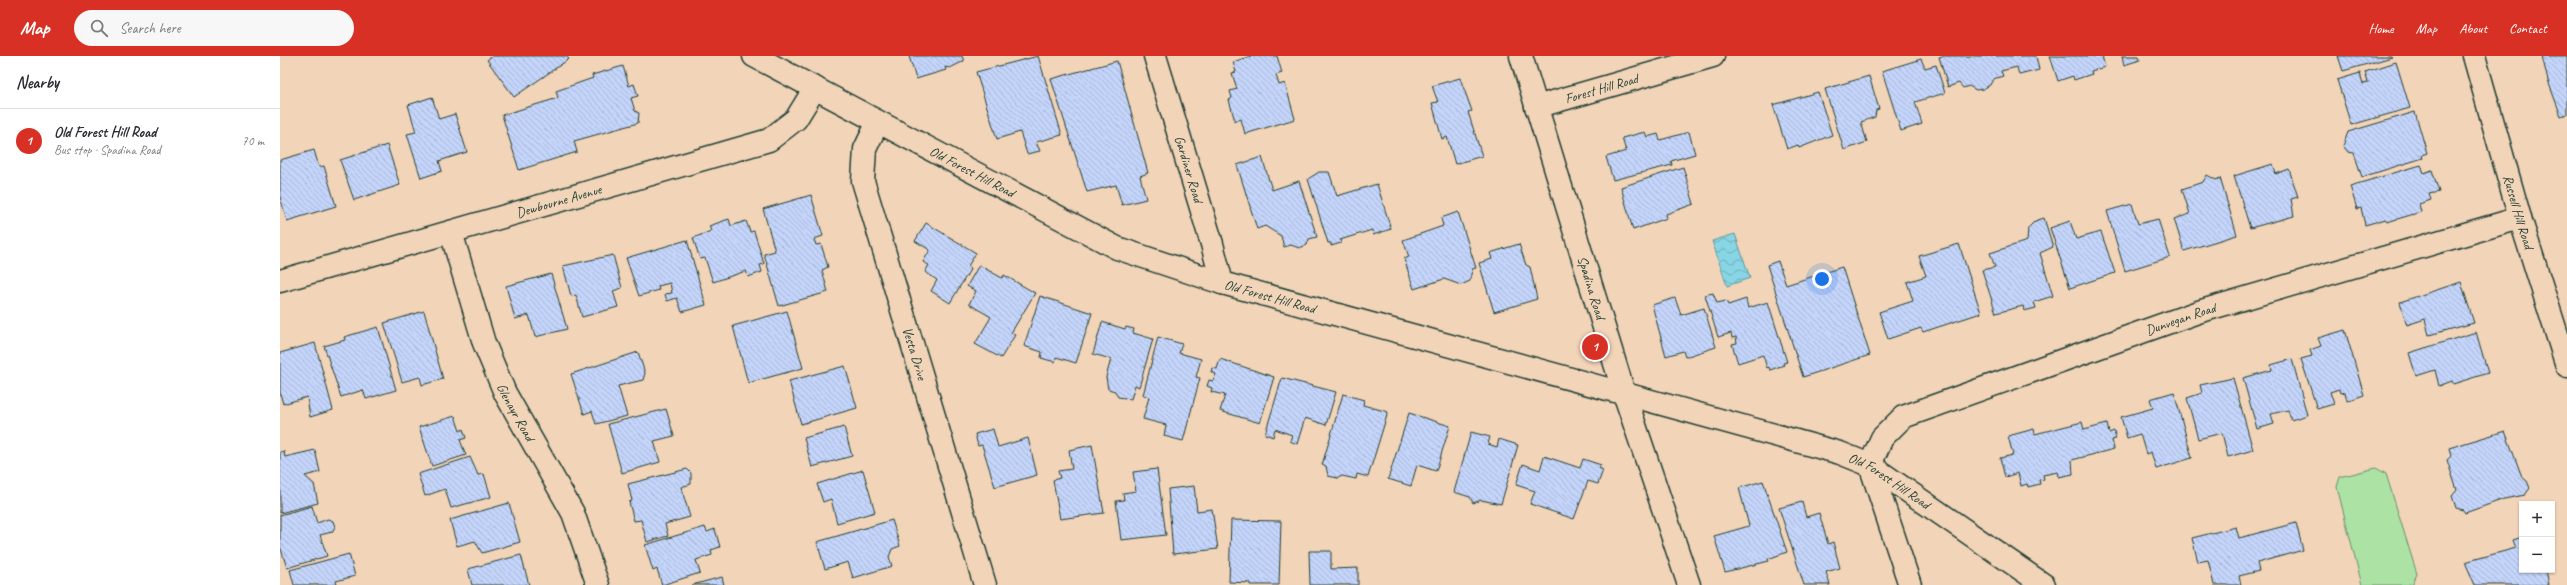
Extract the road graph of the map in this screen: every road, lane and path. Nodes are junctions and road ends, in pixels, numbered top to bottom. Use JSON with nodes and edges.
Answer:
{"nodes":[{"id":1,"x":754,"y":56,"type":"edge"},
{"id":2,"x":1155,"y":56,"type":"edge"},
{"id":3,"x":1521,"y":56,"type":"edge"},
{"id":4,"x":1713,"y":56,"type":"edge"},
{"id":5,"x":2474,"y":56,"type":"edge"},
{"id":6,"x":815,"y":88,"type":"junction"},
{"id":7,"x":1536,"y":106,"type":"junction"},
{"id":8,"x":878,"y":122,"type":"junction"},
{"id":9,"x":2520,"y":218,"type":"junction"},
{"id":10,"x":452,"y":232,"type":"junction"},
{"id":11,"x":280,"y":281,"type":"edge"},
{"id":12,"x":1222,"y":283,"type":"junction"},
{"id":13,"x":2566,"y":358,"type":"edge"},
{"id":14,"x":1624,"y":393,"type":"junction"},
{"id":15,"x":1870,"y":465,"type":"junction"},
{"id":16,"x":598,"y":585,"type":"edge"},
{"id":17,"x":985,"y":585,"type":"edge"},
{"id":18,"x":1690,"y":585,"type":"edge"},
{"id":19,"x":1910,"y":585,"type":"edge"},
{"id":20,"x":2044,"y":585,"type":"edge"}],
"edges":[{"from":1,"to":6,"type":"street","name":"Old Forest Hill Road"},
{"from":2,"to":12,"type":"street","name":"Gardiner Road"},
{"from":3,"to":7,"type":"street","name":"Spadina Road"},
{"from":4,"to":7,"type":"street","name":"Forest Hill Road"},
{"from":5,"to":9,"type":"street","name":"Russell Hill Road"},
{"from":6,"to":8,"type":"street","name":"Old Forest Hill Road"},
{"from":6,"to":10,"type":"street","name":"Dewbourne Avenue"},
{"from":7,"to":14,"type":"street","name":"Spadina Road"},
{"from":8,"to":12,"type":"street","name":"Old Forest Hill Road"},
{"from":8,"to":17,"type":"street","name":"Vesta Drive"},
{"from":9,"to":13,"type":"street","name":"Russell Hill Road"},
{"from":9,"to":15,"type":"street","name":"Dunvegan Road"},
{"from":10,"to":11,"type":"street","name":"Dewbourne Avenue"},
{"from":10,"to":16,"type":"street","name":"Glenayr Road"},
{"from":12,"to":14,"type":"street","name":"Old Forest Hill Road"},
{"from":14,"to":15,"type":"street","name":"Old Forest Hill Road"},
{"from":14,"to":18,"type":"street","name":"Spadina Road"},
{"from":15,"to":19,"type":"street"},
{"from":15,"to":20,"type":"street","name":"Old Forest Hill Road"}]}
